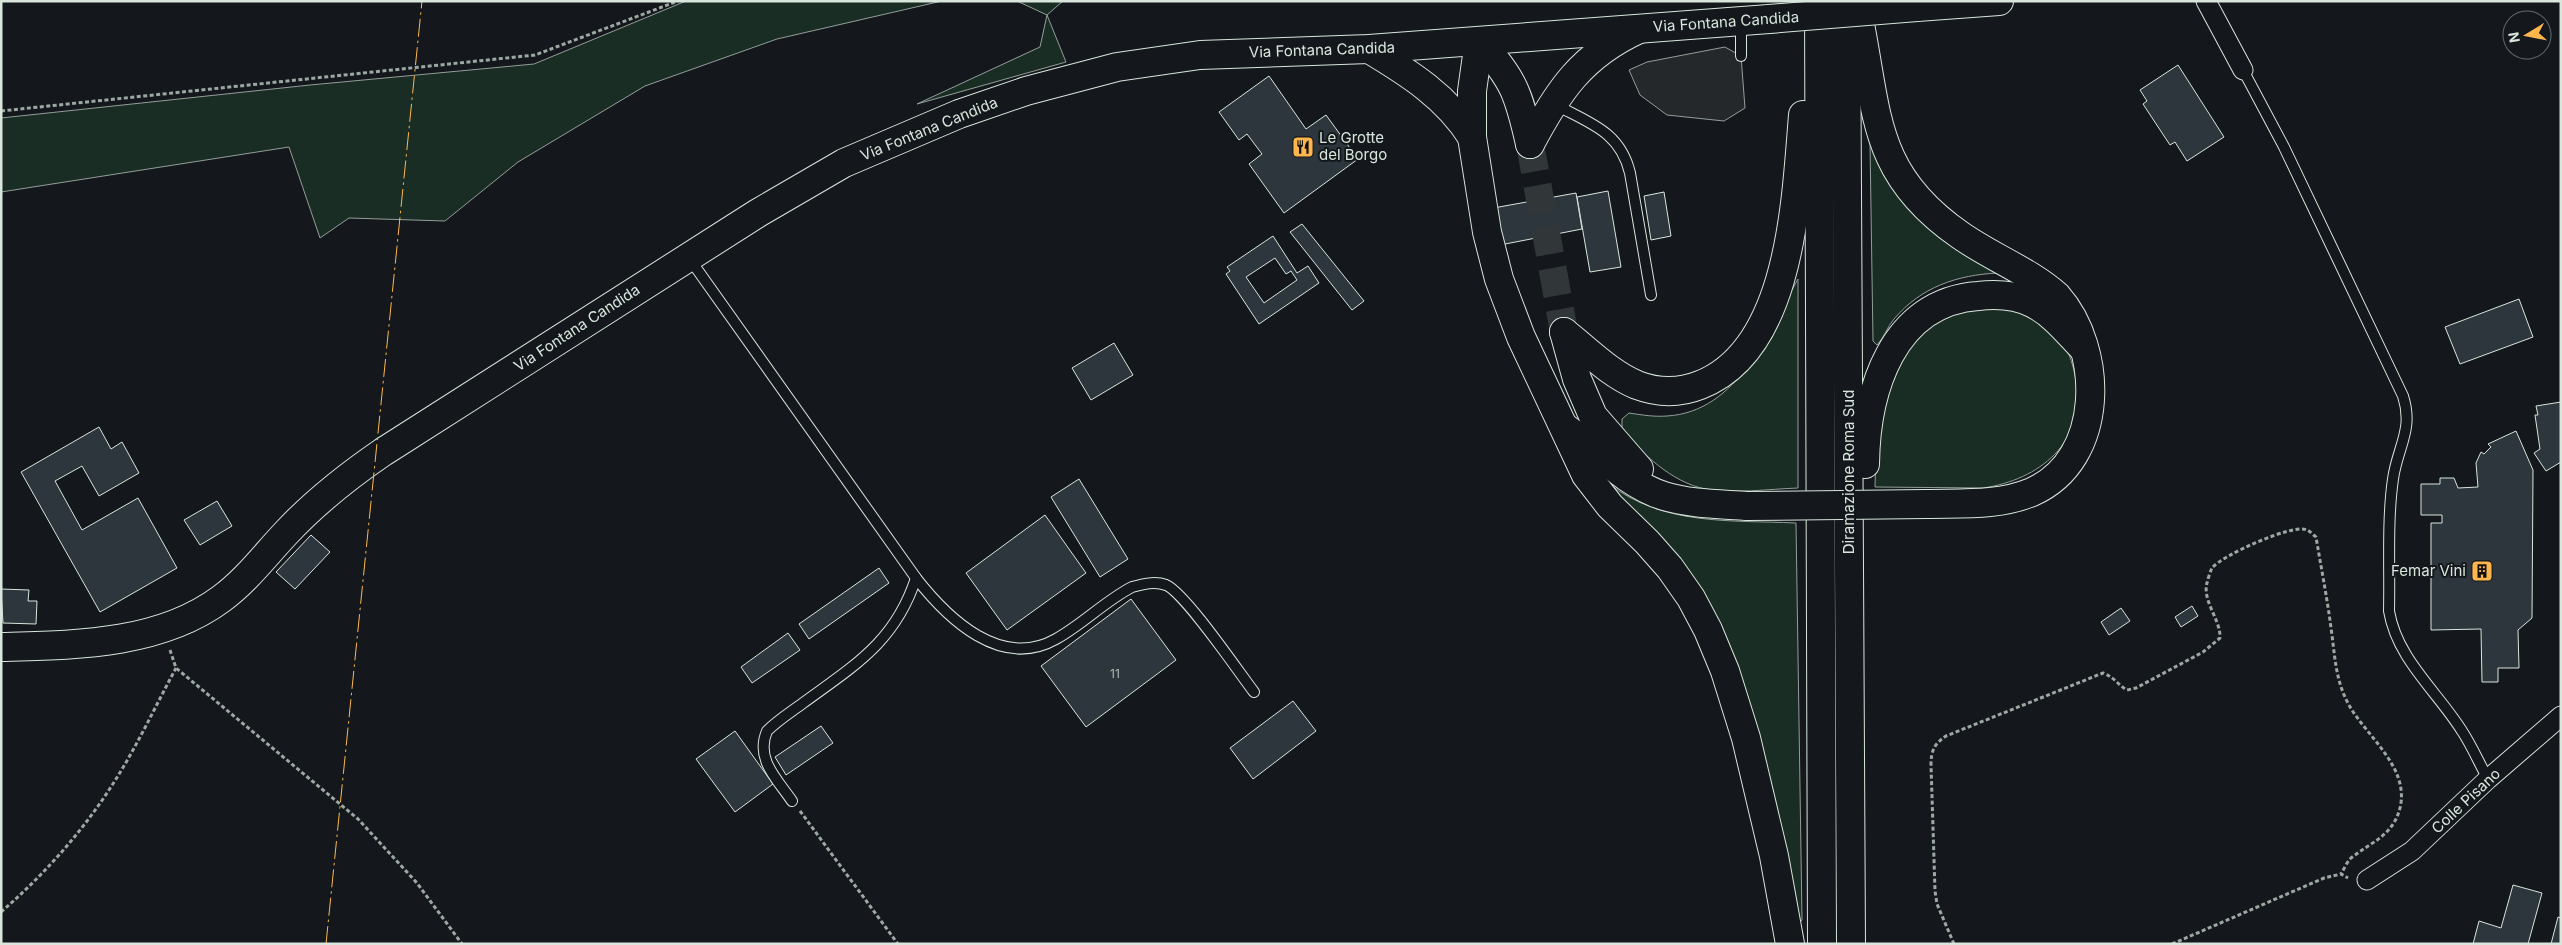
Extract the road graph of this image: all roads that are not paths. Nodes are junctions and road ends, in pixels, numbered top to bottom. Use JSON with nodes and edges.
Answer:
{"nodes":[{"id":1,"x":1810,"y":1,"type":"edge"},
{"id":2,"x":1819,"y":1,"type":"edge"},
{"id":3,"x":1846,"y":1,"type":"edge"},
{"id":4,"x":1854,"y":1,"type":"edge"},
{"id":5,"x":1999,"y":1,"type":"edge"},
{"id":6,"x":2206,"y":1,"type":"edge"},
{"id":7,"x":1742,"y":21,"type":"junction"},
{"id":8,"x":1639,"y":29,"type":"junction"},
{"id":9,"x":1479,"y":41,"type":"junction"},
{"id":10,"x":1369,"y":50,"type":"junction"},
{"id":11,"x":1741,"y":56,"type":"dead end"},
{"id":12,"x":2243,"y":70,"type":"joint"},
{"id":13,"x":1553,"y":104,"type":"junction"},
{"id":14,"x":1472,"y":137,"type":"junction"},
{"id":15,"x":688,"y":257,"type":"junction"},
{"id":16,"x":1651,"y":295,"type":"dead end"},
{"id":17,"x":2084,"y":350,"type":"junction"},
{"id":18,"x":1562,"y":425,"type":"junction"},
{"id":19,"x":1664,"y":496,"type":"junction"},
{"id":20,"x":916,"y":578,"type":"junction"},
{"id":21,"x":1,"y":647,"type":"edge"},
{"id":22,"x":1254,"y":692,"type":"dead end"},
{"id":23,"x":2561,"y":716,"type":"edge"},
{"id":24,"x":2488,"y":779,"type":"junction"},
{"id":25,"x":792,"y":800,"type":"road end"},
{"id":26,"x":1851,"y":865,"type":"junction"},
{"id":27,"x":2368,"y":880,"type":"road end"},
{"id":28,"x":1790,"y":944,"type":"edge"},
{"id":29,"x":1822,"y":944,"type":"edge"},
{"id":30,"x":1851,"y":944,"type":"edge"}],
"edges":[{"from":1,"to":19,"type":"main road"},
{"from":2,"to":29,"type":"main road","name":"Diramazione Roma Sud"},
{"from":3,"to":26,"type":"main road","name":"Diramazione Roma Sud"},
{"from":4,"to":17,"type":"main road"},
{"from":5,"to":7,"type":"main road","name":"Via Fontana Candida","bridge":true},
{"from":6,"to":12,"type":"street"},
{"from":7,"to":8,"type":"main road","name":"Via Fontana Candida"},
{"from":7,"to":11,"type":"lane"},
{"from":8,"to":9,"type":"main road","name":"Via Fontana Candida"},
{"from":8,"to":13,"type":"main road"},
{"from":9,"to":10,"type":"main road","name":"Via Fontana Candida"},
{"from":9,"to":13,"type":"main road"},
{"from":9,"to":14,"type":"main road"},
{"from":10,"to":14,"type":"main road"},
{"from":10,"to":15,"type":"main road","name":"Via Fontana Candida"},
{"from":12,"to":24,"type":"lane"},
{"from":13,"to":16,"type":"lane"},
{"from":14,"to":18,"type":"main road"},
{"from":15,"to":20,"type":"lane"},
{"from":15,"to":21,"type":"main road","name":"Via Fontana Candida"},
{"from":17,"to":19,"type":"main road","bridge":true},
{"from":17,"to":26,"type":"main road"},
{"from":18,"to":19,"type":"main road"},
{"from":18,"to":28,"type":"main road"},
{"from":20,"to":22,"type":"lane"},
{"from":20,"to":25,"type":"lane"},
{"from":23,"to":24,"type":"street","name":"Colle Pisano"},
{"from":24,"to":27,"type":"street","name":"Colle Pisano"},
{"from":26,"to":30,"type":"main road","name":"Diramazione Roma Sud"}]}
